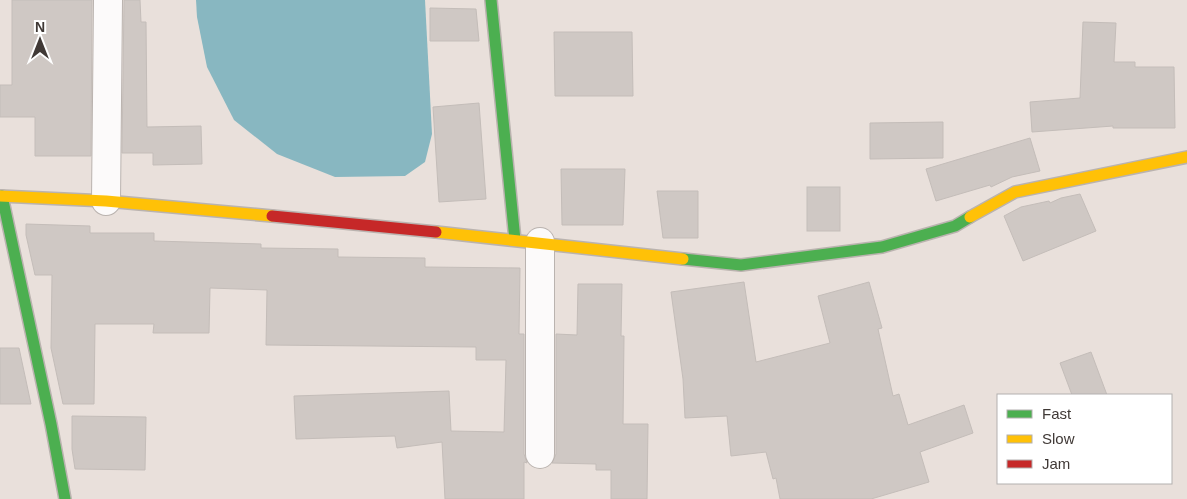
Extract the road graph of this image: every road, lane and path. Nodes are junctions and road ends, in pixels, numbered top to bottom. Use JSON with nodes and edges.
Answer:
{"nodes":[{"id":1,"x":108,"y":0,"type":"edge"},
{"id":2,"x":491,"y":0,"type":"edge"},
{"id":3,"x":1187,"y":157,"type":"edge"},
{"id":4,"x":1,"y":197,"type":"edge"},
{"id":5,"x":106,"y":201,"type":"junction"},
{"id":6,"x":528,"y":241,"type":"junction"},
{"id":7,"x":540,"y":454,"type":"dead end"},
{"id":8,"x":65,"y":499,"type":"edge"}],
"edges":[{"from":1,"to":5,"type":"street"},
{"from":2,"to":6,"type":"street"},
{"from":3,"to":6,"type":"street"},
{"from":4,"to":5,"type":"street"},
{"from":4,"to":8,"type":"street"},
{"from":5,"to":6,"type":"street"},
{"from":6,"to":7,"type":"street"}]}
